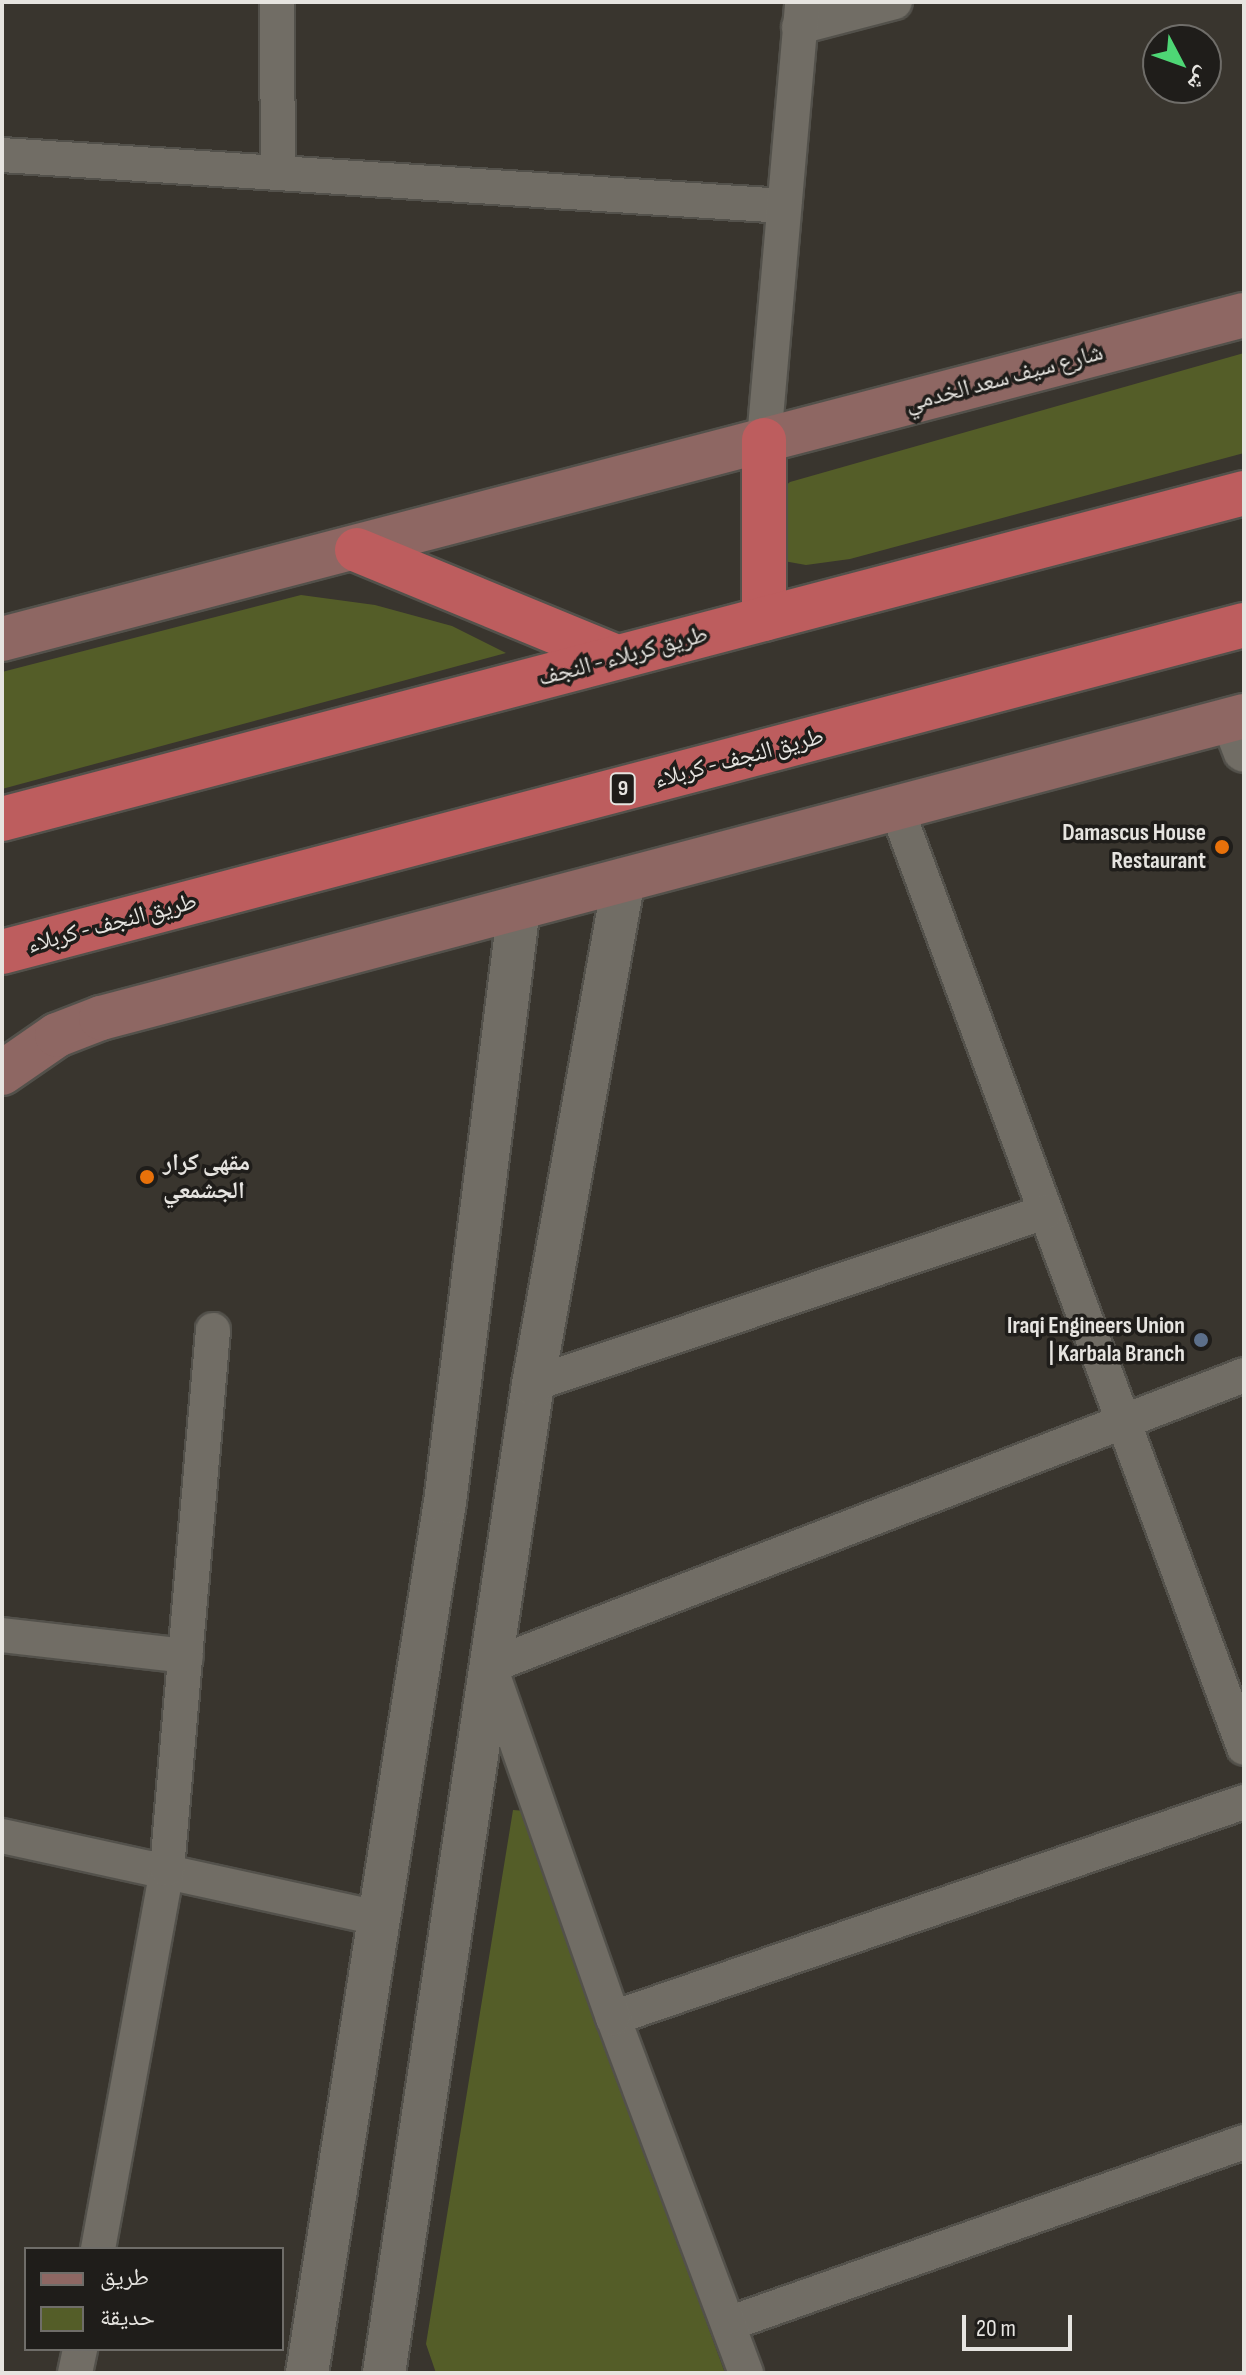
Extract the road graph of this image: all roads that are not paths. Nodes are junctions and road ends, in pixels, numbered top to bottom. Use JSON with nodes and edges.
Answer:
{"nodes":[{"id":1,"x":277,"y":2,"type":"edge"},
{"id":2,"x":895,"y":2,"type":"edge"},
{"id":3,"x":801,"y":14,"type":"edge"},
{"id":4,"x":2,"y":155,"type":"edge"},
{"id":5,"x":278,"y":173,"type":"junction"},
{"id":6,"x":784,"y":206,"type":"junction"},
{"id":7,"x":1244,"y":315,"type":"edge"},
{"id":8,"x":764,"y":440,"type":"junction"},
{"id":9,"x":1244,"y":493,"type":"edge"},
{"id":10,"x":357,"y":550,"type":"junction"},
{"id":11,"x":764,"y":619,"type":"junction"},
{"id":12,"x":1244,"y":625,"type":"edge"},
{"id":13,"x":2,"y":639,"type":"edge"},
{"id":14,"x":617,"y":657,"type":"junction"},
{"id":15,"x":1240,"y":728,"type":"edge"},
{"id":16,"x":896,"y":807,"type":"junction"},
{"id":17,"x":2,"y":819,"type":"edge"},
{"id":18,"x":624,"y":879,"type":"junction"},
{"id":19,"x":519,"y":907,"type":"junction"},
{"id":20,"x":2,"y":952,"type":"edge"},
{"id":21,"x":2,"y":1073,"type":"edge"},
{"id":22,"x":1045,"y":1212,"type":"junction"},
{"id":23,"x":213,"y":1330,"type":"dead end"},
{"id":24,"x":1244,"y":1375,"type":"edge"},
{"id":25,"x":533,"y":1384,"type":"junction"},
{"id":26,"x":1123,"y":1421,"type":"junction"},
{"id":27,"x":2,"y":1635,"type":"edge"},
{"id":28,"x":186,"y":1656,"type":"junction"},
{"id":29,"x":490,"y":1666,"type":"junction"},
{"id":30,"x":1244,"y":1748,"type":"edge"},
{"id":31,"x":1244,"y":1802,"type":"edge"},
{"id":32,"x":2,"y":1836,"type":"edge"},
{"id":33,"x":167,"y":1869,"type":"junction"},
{"id":34,"x":379,"y":1918,"type":"junction"},
{"id":35,"x":613,"y":2018,"type":"junction"},
{"id":36,"x":1244,"y":2142,"type":"edge"},
{"id":37,"x":98,"y":2247,"type":"edge"},
{"id":38,"x":728,"y":2324,"type":"junction"},
{"id":39,"x":80,"y":2351,"type":"edge"},
{"id":40,"x":75,"y":2373,"type":"edge"},
{"id":41,"x":307,"y":2373,"type":"edge"},
{"id":42,"x":384,"y":2373,"type":"edge"},
{"id":43,"x":746,"y":2373,"type":"edge"}],
"edges":[{"from":1,"to":5,"type":"street"},
{"from":2,"to":3,"type":"street"},
{"from":3,"to":6,"type":"street"},
{"from":4,"to":5,"type":"street"},
{"from":5,"to":6,"type":"street"},
{"from":6,"to":8,"type":"street"},
{"from":7,"to":8,"type":"main road","name":"شارع سيف سعد الخدمي"},
{"from":8,"to":10,"type":"main road","name":"شارع سيف سعد الخدمي"},
{"from":8,"to":11,"type":"highway"},
{"from":9,"to":11,"type":"highway","name":"طريق كربلاء - النجف"},
{"from":10,"to":13,"type":"main road","name":"شارع سيف سعد الخدمي"},
{"from":10,"to":14,"type":"highway"},
{"from":11,"to":14,"type":"highway","name":"طريق كربلاء - النجف"},
{"from":12,"to":20,"type":"highway","name":"طريق النجف - كربلاء","number":"9"},
{"from":14,"to":17,"type":"highway","name":"طريق كربلاء - النجف"},
{"from":15,"to":16,"type":"main road"},
{"from":16,"to":18,"type":"main road"},
{"from":16,"to":22,"type":"street"},
{"from":18,"to":19,"type":"main road"},
{"from":18,"to":25,"type":"street"},
{"from":19,"to":21,"type":"main road"},
{"from":19,"to":34,"type":"street"},
{"from":22,"to":25,"type":"street"},
{"from":22,"to":26,"type":"street"},
{"from":23,"to":28,"type":"street"},
{"from":24,"to":26,"type":"street"},
{"from":25,"to":29,"type":"street"},
{"from":26,"to":29,"type":"street"},
{"from":26,"to":30,"type":"street"},
{"from":27,"to":28,"type":"street"},
{"from":28,"to":33,"type":"street"},
{"from":29,"to":35,"type":"street"},
{"from":29,"to":42,"type":"street"},
{"from":31,"to":35,"type":"street"},
{"from":32,"to":33,"type":"street"},
{"from":33,"to":34,"type":"street"},
{"from":33,"to":37,"type":"street"},
{"from":34,"to":41,"type":"street"},
{"from":35,"to":38,"type":"street"},
{"from":36,"to":38,"type":"street"},
{"from":38,"to":43,"type":"street"},
{"from":39,"to":40,"type":"street"}]}
